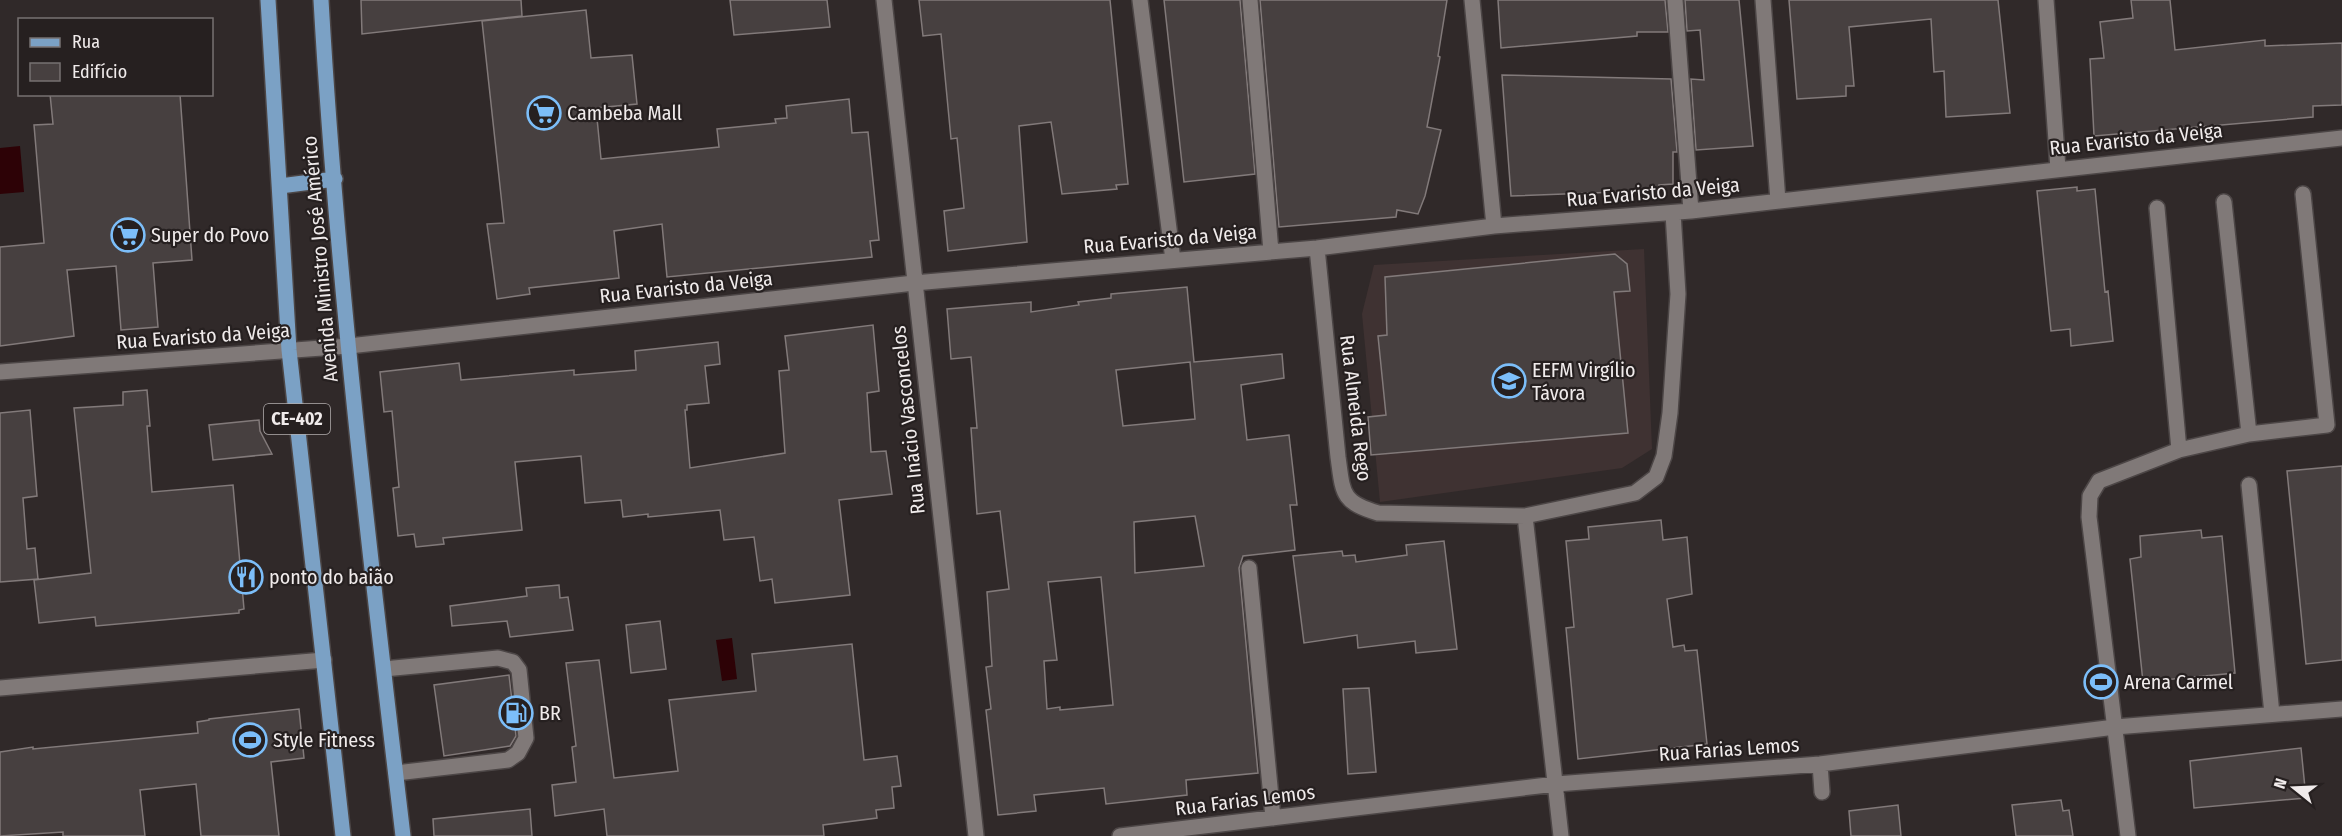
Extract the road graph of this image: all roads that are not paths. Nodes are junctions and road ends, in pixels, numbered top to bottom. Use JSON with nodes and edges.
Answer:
{"nodes":[{"id":1,"x":268,"y":0,"type":"edge"},
{"id":2,"x":321,"y":0,"type":"edge"},
{"id":3,"x":884,"y":0,"type":"edge"},
{"id":4,"x":1140,"y":0,"type":"edge"},
{"id":5,"x":1250,"y":0,"type":"edge"},
{"id":6,"x":1472,"y":0,"type":"edge"},
{"id":7,"x":1675,"y":0,"type":"edge"},
{"id":8,"x":1763,"y":0,"type":"edge"},
{"id":9,"x":2046,"y":0,"type":"edge"},
{"id":10,"x":2342,"y":138,"type":"edge"},
{"id":11,"x":2058,"y":169,"type":"junction"},
{"id":12,"x":335,"y":179,"type":"junction"},
{"id":13,"x":280,"y":186,"type":"junction"},
{"id":14,"x":2303,"y":194,"type":"dead end"},
{"id":15,"x":1778,"y":201,"type":"junction"},
{"id":16,"x":2224,"y":202,"type":"dead end"},
{"id":17,"x":2157,"y":208,"type":"dead end"},
{"id":18,"x":1691,"y":211,"type":"junction"},
{"id":19,"x":1673,"y":213,"type":"junction"},
{"id":20,"x":1494,"y":226,"type":"junction"},
{"id":21,"x":1317,"y":248,"type":"junction"},
{"id":22,"x":1271,"y":252,"type":"junction"},
{"id":23,"x":1173,"y":260,"type":"junction"},
{"id":24,"x":914,"y":283,"type":"junction"},
{"id":25,"x":349,"y":346,"type":"junction"},
{"id":26,"x":290,"y":350,"type":"junction"},
{"id":27,"x":0,"y":372,"type":"edge"},
{"id":28,"x":2249,"y":434,"type":"junction"},
{"id":29,"x":2179,"y":450,"type":"junction"},
{"id":30,"x":2249,"y":485,"type":"dead end"},
{"id":31,"x":1526,"y":516,"type":"junction"},
{"id":32,"x":1249,"y":568,"type":"dead end"},
{"id":33,"x":324,"y":660,"type":"junction"},
{"id":34,"x":384,"y":669,"type":"junction"},
{"id":35,"x":0,"y":688,"type":"edge"},
{"id":36,"x":2342,"y":709,"type":"edge"},
{"id":37,"x":2272,"y":714,"type":"junction"},
{"id":38,"x":2115,"y":727,"type":"junction"},
{"id":39,"x":1820,"y":764,"type":"junction"},
{"id":40,"x":396,"y":773,"type":"junction"},
{"id":41,"x":1556,"y":784,"type":"junction"},
{"id":42,"x":1822,"y":792,"type":"dead end"},
{"id":43,"x":1273,"y":818,"type":"junction"},
{"id":44,"x":344,"y":836,"type":"edge"},
{"id":45,"x":403,"y":836,"type":"edge"},
{"id":46,"x":976,"y":836,"type":"edge"},
{"id":47,"x":1120,"y":836,"type":"edge"},
{"id":48,"x":1561,"y":836,"type":"edge"},
{"id":49,"x":2128,"y":836,"type":"edge"}],
"edges":[{"from":1,"to":13,"type":"main road","name":"Avenida Ministro José Américo","number":"CE-402"},
{"from":2,"to":12,"type":"main road","name":"Avenida Ministro José Américo","number":"CE-402"},
{"from":3,"to":24,"type":"street","name":"Rua Inácio Vasconcelos"},
{"from":4,"to":23,"type":"street"},
{"from":5,"to":22,"type":"street"},
{"from":6,"to":20,"type":"street"},
{"from":7,"to":18,"type":"street"},
{"from":8,"to":15,"type":"street"},
{"from":9,"to":11,"type":"street"},
{"from":10,"to":11,"type":"street","name":"Rua Evaristo da Veiga"},
{"from":11,"to":15,"type":"street","name":"Rua Evaristo da Veiga"},
{"from":12,"to":13,"type":"main road"},
{"from":12,"to":25,"type":"main road","name":"Avenida Ministro José Américo","number":"CE-402"},
{"from":13,"to":26,"type":"main road","name":"Avenida Ministro José Américo","number":"CE-402"},
{"from":14,"to":28,"type":"street"},
{"from":15,"to":18,"type":"street","name":"Rua Evaristo da Veiga"},
{"from":16,"to":28,"type":"street"},
{"from":17,"to":29,"type":"street"},
{"from":18,"to":19,"type":"street","name":"Rua Evaristo da Veiga"},
{"from":19,"to":20,"type":"street","name":"Rua Evaristo da Veiga"},
{"from":19,"to":31,"type":"street","name":"Rua Almeida Rego"},
{"from":20,"to":21,"type":"street","name":"Rua Evaristo da Veiga"},
{"from":21,"to":22,"type":"street","name":"Rua Evaristo da Veiga"},
{"from":21,"to":31,"type":"street","name":"Rua Almeida Rego"},
{"from":22,"to":23,"type":"street","name":"Rua Evaristo da Veiga"},
{"from":23,"to":24,"type":"street","name":"Rua Evaristo da Veiga"},
{"from":24,"to":25,"type":"street","name":"Rua Evaristo da Veiga"},
{"from":24,"to":46,"type":"street","name":"Rua Inácio Vasconcelos"},
{"from":25,"to":26,"type":"street","name":"Rua Evaristo da Veiga"},
{"from":25,"to":34,"type":"main road","name":"Avenida Ministro José Américo","number":"CE-402"},
{"from":26,"to":27,"type":"street","name":"Rua Evaristo da Veiga"},
{"from":26,"to":33,"type":"main road","name":"Avenida Ministro José Américo","number":"CE-402"},
{"from":28,"to":29,"type":"street"},
{"from":29,"to":38,"type":"street"},
{"from":30,"to":37,"type":"street"},
{"from":31,"to":41,"type":"street"},
{"from":32,"to":43,"type":"street"},
{"from":33,"to":35,"type":"street"},
{"from":33,"to":44,"type":"main road","name":"Avenida Ministro José Américo","number":"CE-402"},
{"from":34,"to":40,"type":"main road","name":"Avenida Ministro José Américo","number":"CE-402"},
{"from":34,"to":40,"type":"street"},
{"from":36,"to":37,"type":"street","name":"Rua Farias Lemos"},
{"from":37,"to":38,"type":"street","name":"Rua Farias Lemos"},
{"from":38,"to":39,"type":"street","name":"Rua Farias Lemos"},
{"from":38,"to":49,"type":"street"},
{"from":39,"to":41,"type":"street","name":"Rua Farias Lemos"},
{"from":39,"to":42,"type":"street"},
{"from":40,"to":45,"type":"main road","name":"Avenida Ministro José Américo","number":"CE-402"},
{"from":41,"to":43,"type":"street","name":"Rua Farias Lemos"},
{"from":41,"to":48,"type":"street"},
{"from":43,"to":47,"type":"street","name":"Rua Farias Lemos"}]}
